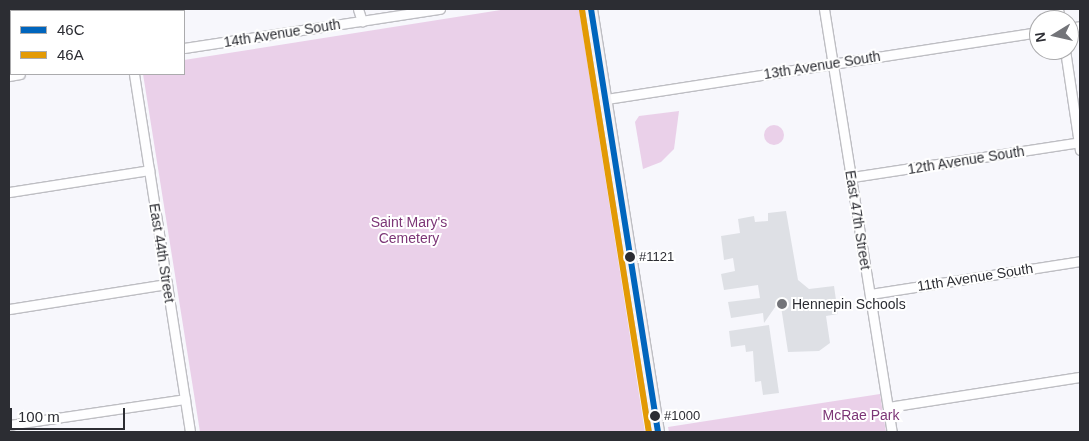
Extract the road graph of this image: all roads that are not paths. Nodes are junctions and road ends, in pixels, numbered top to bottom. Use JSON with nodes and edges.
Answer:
{"nodes":[{"id":1,"x":358,"y":9,"type":"edge"},
{"id":2,"x":440,"y":9,"type":"edge"},
{"id":3,"x":591,"y":9,"type":"edge"},
{"id":4,"x":824,"y":9,"type":"edge"},
{"id":5,"x":362,"y":21,"type":"junction"},
{"id":6,"x":1029,"y":34,"type":"edge"},
{"id":7,"x":185,"y":48,"type":"edge"},
{"id":8,"x":1067,"y":60,"type":"edge"},
{"id":9,"x":833,"y":63,"type":"junction"},
{"id":10,"x":134,"y":75,"type":"edge"},
{"id":11,"x":606,"y":99,"type":"junction"},
{"id":12,"x":1080,"y":145,"type":"edge"},
{"id":13,"x":149,"y":170,"type":"junction"},
{"id":14,"x":852,"y":177,"type":"junction"},
{"id":15,"x":9,"y":192,"type":"edge"},
{"id":16,"x":1080,"y":261,"type":"edge"},
{"id":17,"x":167,"y":284,"type":"junction"},
{"id":18,"x":870,"y":294,"type":"junction"},
{"id":19,"x":9,"y":309,"type":"edge"},
{"id":20,"x":1080,"y":377,"type":"edge"},
{"id":21,"x":185,"y":398,"type":"junction"},
{"id":22,"x":888,"y":406,"type":"junction"},
{"id":23,"x":9,"y":425,"type":"edge"},
{"id":24,"x":190,"y":432,"type":"edge"},
{"id":25,"x":658,"y":432,"type":"edge"},
{"id":26,"x":892,"y":432,"type":"edge"}],
"edges":[{"from":1,"to":5,"type":"street"},
{"from":2,"to":5,"type":"street","name":"14th Avenue South"},
{"from":3,"to":11,"type":"main road"},
{"from":4,"to":9,"type":"street","name":"East 47th Street"},
{"from":5,"to":7,"type":"street","name":"14th Avenue South"},
{"from":6,"to":9,"type":"street","name":"13th Avenue South"},
{"from":8,"to":12,"type":"street"},
{"from":9,"to":11,"type":"street","name":"13th Avenue South"},
{"from":9,"to":14,"type":"street","name":"East 47th Street"},
{"from":10,"to":13,"type":"street","name":"East 44th Street"},
{"from":11,"to":25,"type":"main road"},
{"from":12,"to":14,"type":"street","name":"12th Avenue South"},
{"from":13,"to":15,"type":"street"},
{"from":13,"to":17,"type":"street","name":"East 44th Street"},
{"from":14,"to":18,"type":"street","name":"East 47th Street"},
{"from":16,"to":18,"type":"street","name":"11th Avenue South"},
{"from":17,"to":19,"type":"street"},
{"from":17,"to":21,"type":"street","name":"East 44th Street"},
{"from":18,"to":22,"type":"street","name":"East 47th Street"},
{"from":20,"to":22,"type":"street"},
{"from":21,"to":23,"type":"street"},
{"from":21,"to":24,"type":"street","name":"East 44th Street"},
{"from":22,"to":26,"type":"street","name":"East 47th Street"}]}
